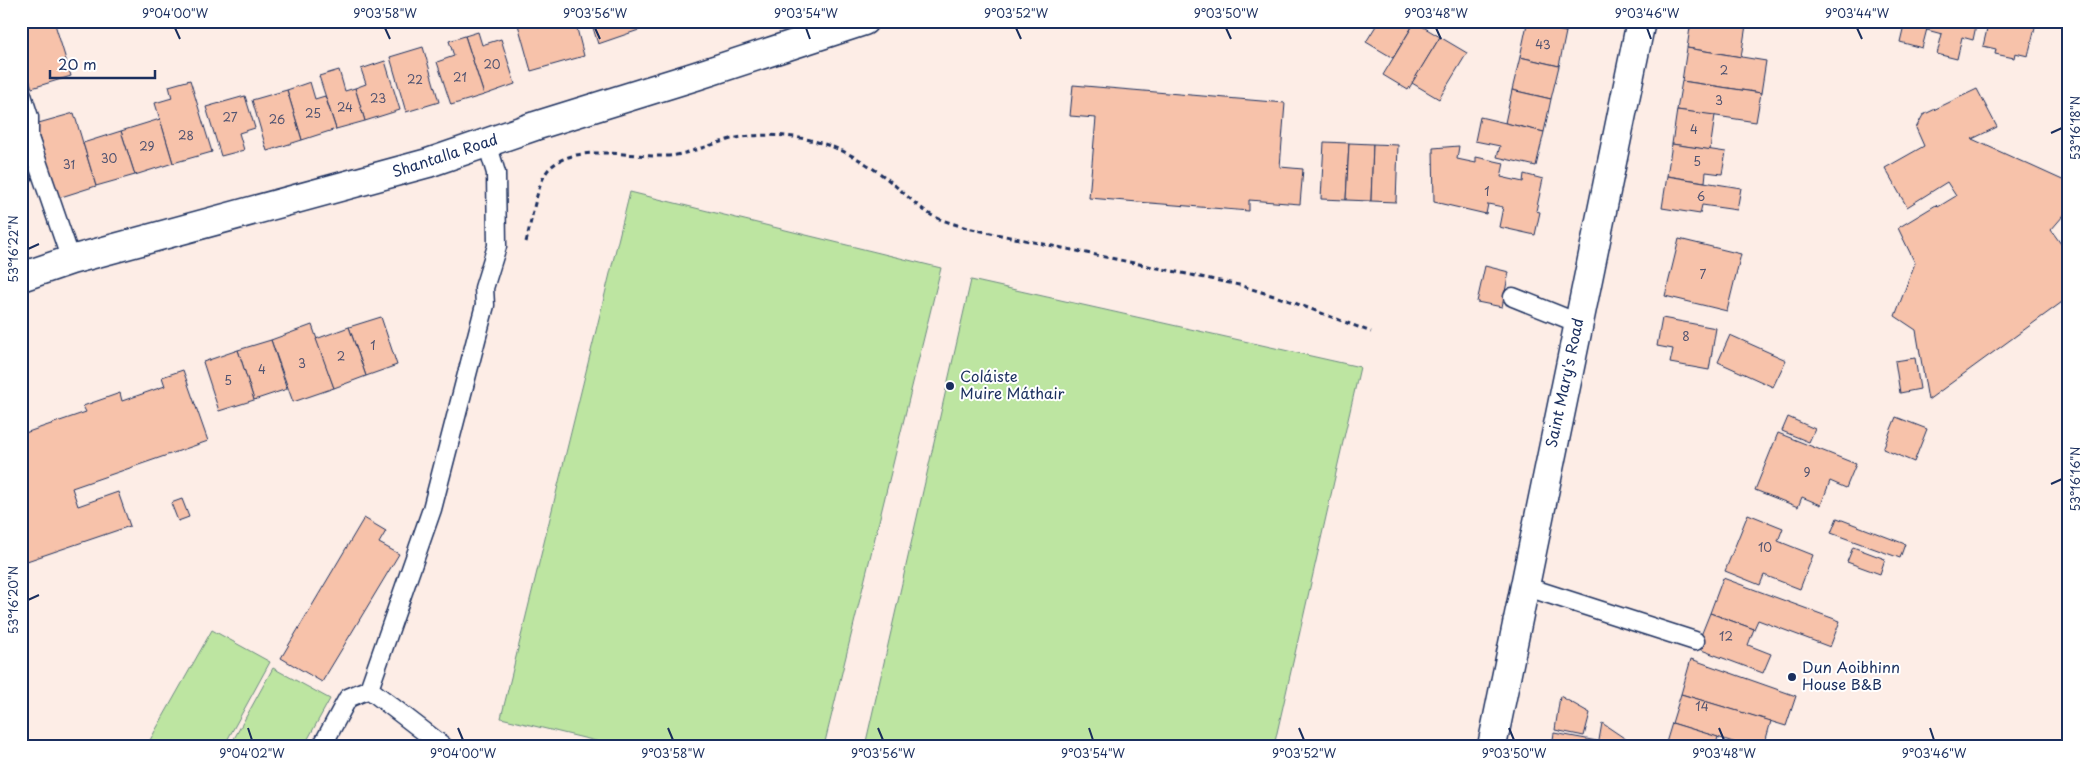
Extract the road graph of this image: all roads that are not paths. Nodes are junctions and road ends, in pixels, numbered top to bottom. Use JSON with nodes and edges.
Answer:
{"nodes":[{"id":1,"x":864,"y":21,"type":"edge"},
{"id":2,"x":1641,"y":21,"type":"edge"},
{"id":3,"x":21,"y":92,"type":"edge"},
{"id":4,"x":487,"y":143,"type":"junction"},
{"id":5,"x":72,"y":260,"type":"junction"},
{"id":6,"x":21,"y":277,"type":"edge"},
{"id":7,"x":1513,"y":297,"type":"dead end"},
{"id":8,"x":1578,"y":323,"type":"junction"},
{"id":9,"x":1524,"y":586,"type":"junction"},
{"id":10,"x":1695,"y":641,"type":"dead end"},
{"id":11,"x":369,"y":689,"type":"junction"},
{"id":12,"x":322,"y":746,"type":"edge"},
{"id":13,"x":443,"y":746,"type":"edge"},
{"id":14,"x":1492,"y":746,"type":"edge"}],
"edges":[{"from":1,"to":4,"type":"street","name":"Shantalla Road"},
{"from":2,"to":8,"type":"street","name":"Saint Mary's Road"},
{"from":3,"to":5,"type":"lane"},
{"from":4,"to":5,"type":"street","name":"Shantalla Road"},
{"from":4,"to":11,"type":"lane"},
{"from":5,"to":6,"type":"street","name":"Shantalla Road"},
{"from":7,"to":8,"type":"lane"},
{"from":8,"to":9,"type":"street","name":"Saint Mary's Road"},
{"from":9,"to":10,"type":"lane"},
{"from":9,"to":14,"type":"street","name":"Saint Mary's Road"},
{"from":11,"to":12,"type":"lane"},
{"from":11,"to":13,"type":"lane"}]}
